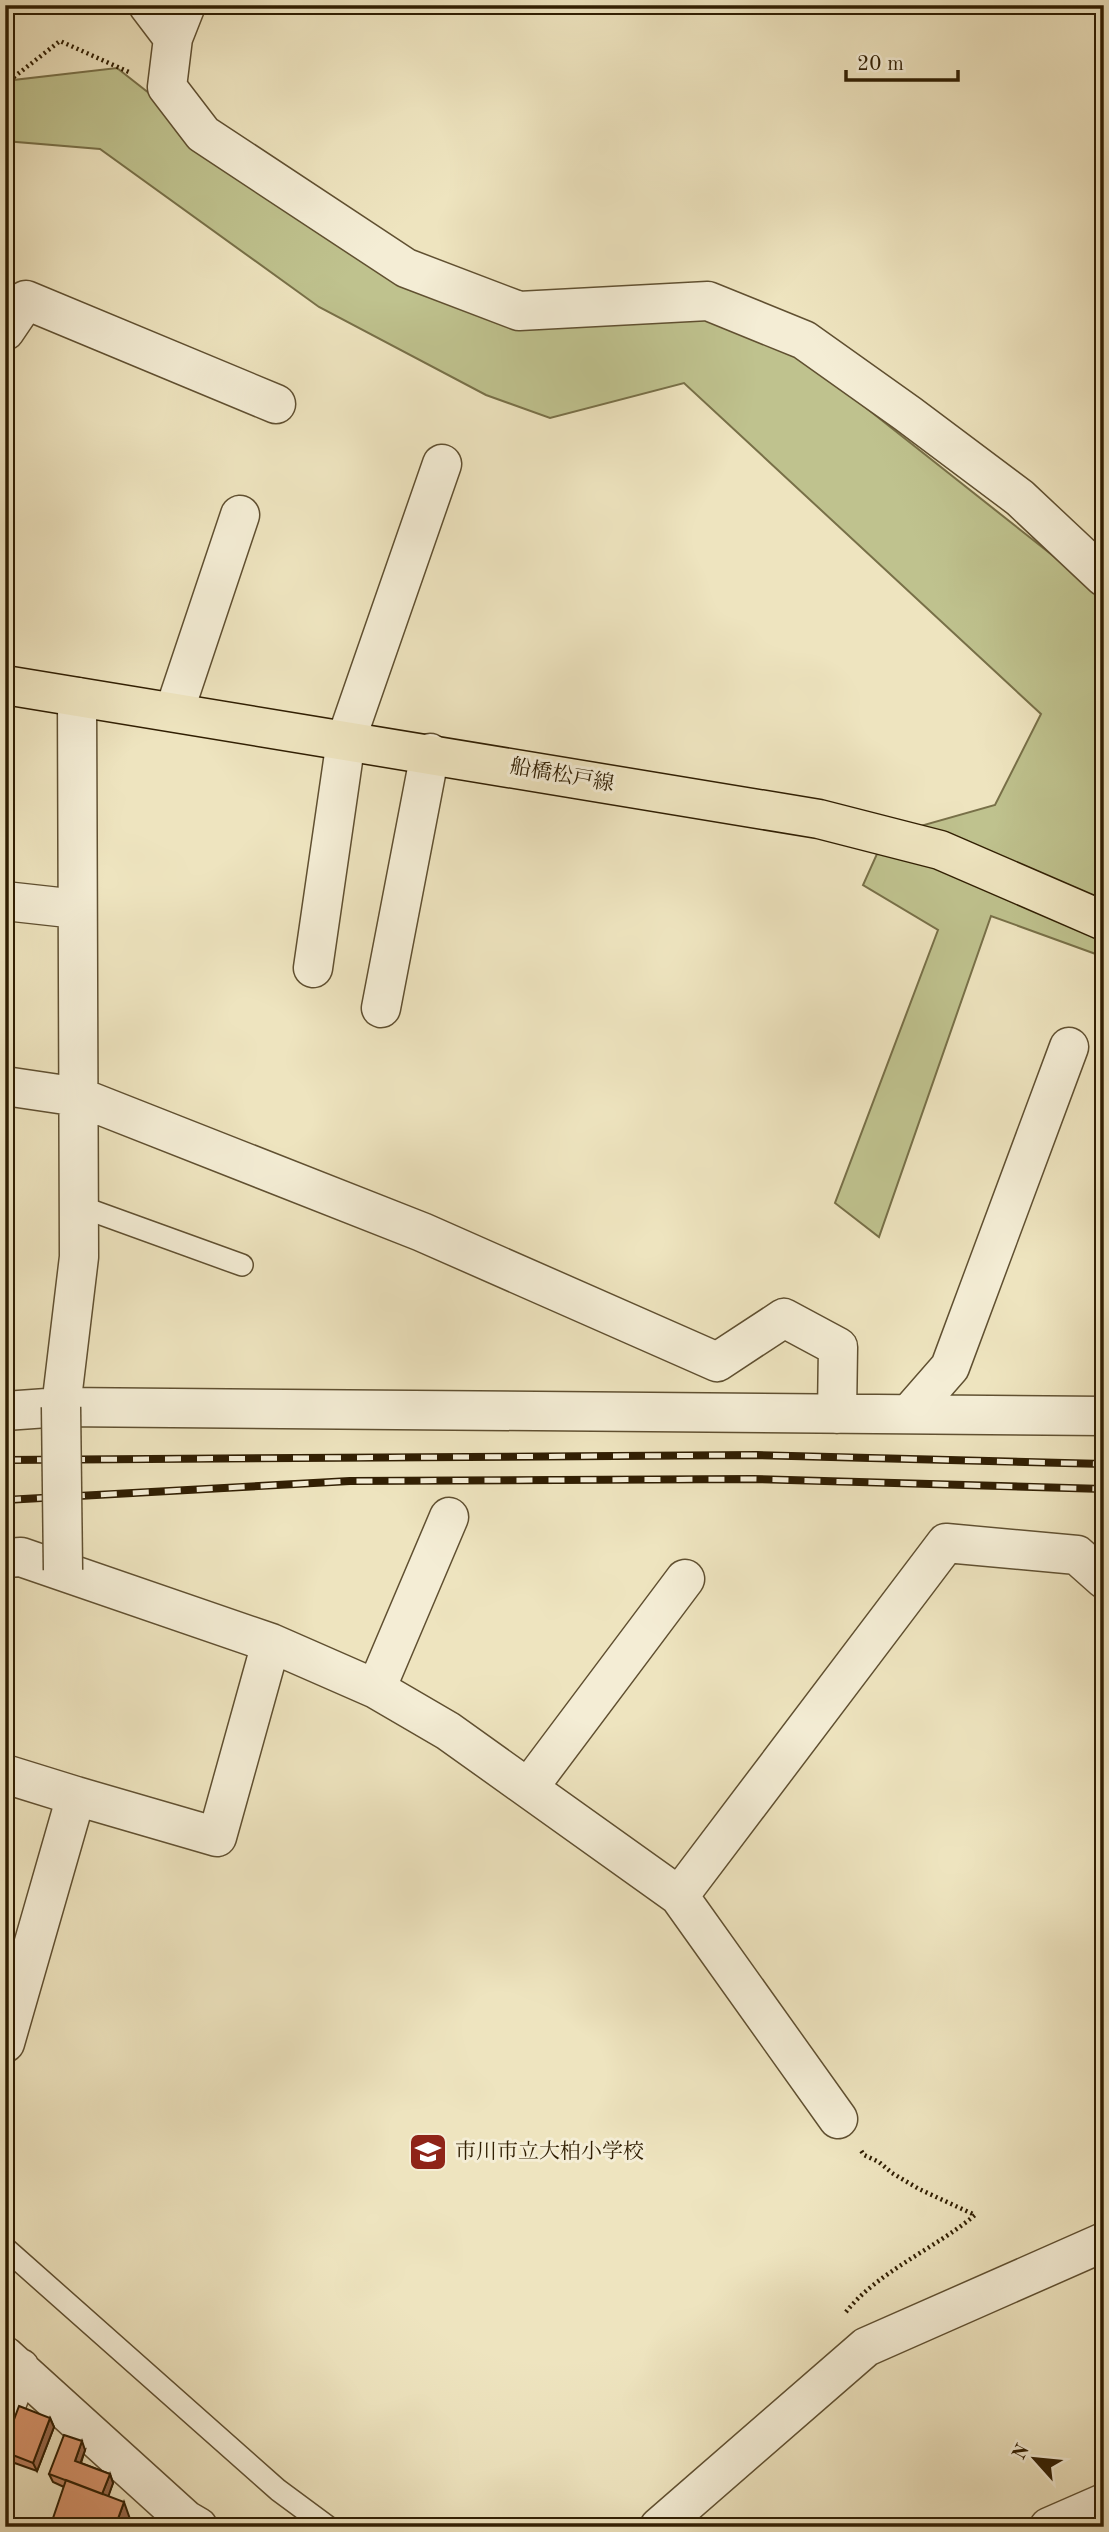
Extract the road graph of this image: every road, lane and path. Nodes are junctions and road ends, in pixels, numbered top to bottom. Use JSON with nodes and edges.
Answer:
{"nodes":[{"id":1,"x":148,"y":5,"type":"edge"},
{"id":2,"x":179,"y":22,"type":"edge"},
{"id":3,"x":5,"y":84,"type":"edge"},
{"id":4,"x":167,"y":87,"type":"junction"},
{"id":5,"x":5,"y":331,"type":"edge"},
{"id":6,"x":276,"y":404,"type":"dead end"},
{"id":7,"x":442,"y":464,"type":"dead end"},
{"id":8,"x":240,"y":515,"type":"dead end"},
{"id":9,"x":1104,"y":577,"type":"edge"},
{"id":10,"x":5,"y":685,"type":"edge"},
{"id":11,"x":77,"y":697,"type":"junction"},
{"id":12,"x":174,"y":712,"type":"junction"},
{"id":13,"x":346,"y":740,"type":"junction"},
{"id":14,"x":430,"y":754,"type":"junction"},
{"id":15,"x":5,"y":901,"type":"edge"},
{"id":16,"x":77,"y":909,"type":"junction"},
{"id":17,"x":1104,"y":921,"type":"edge"},
{"id":18,"x":313,"y":968,"type":"dead end"},
{"id":19,"x":381,"y":1009,"type":"dead end"},
{"id":20,"x":1069,"y":1047,"type":"dead end"},
{"id":21,"x":5,"y":1086,"type":"edge"},
{"id":22,"x":79,"y":1097,"type":"junction"},
{"id":23,"x":79,"y":1206,"type":"junction"},
{"id":24,"x":242,"y":1265,"type":"dead end"},
{"id":25,"x":61,"y":1406,"type":"junction"},
{"id":26,"x":5,"y":1410,"type":"edge"},
{"id":27,"x":837,"y":1414,"type":"junction"},
{"id":28,"x":909,"y":1414,"type":"junction"},
{"id":29,"x":1104,"y":1416,"type":"edge"},
{"id":30,"x":449,"y":1517,"type":"dead end"},
{"id":31,"x":5,"y":1558,"type":"edge"},
{"id":32,"x":63,"y":1570,"type":"junction"},
{"id":33,"x":685,"y":1579,"type":"dead end"},
{"id":34,"x":1104,"y":1579,"type":"edge"},
{"id":35,"x":271,"y":1643,"type":"junction"},
{"id":36,"x":376,"y":1689,"type":"junction"},
{"id":37,"x":5,"y":1774,"type":"edge"},
{"id":38,"x":529,"y":1787,"type":"junction"},
{"id":39,"x":76,"y":1796,"type":"junction"},
{"id":40,"x":679,"y":1896,"type":"junction"},
{"id":41,"x":5,"y":2043,"type":"edge"},
{"id":42,"x":838,"y":2119,"type":"joint"},
{"id":43,"x":1104,"y":2242,"type":"edge"},
{"id":44,"x":5,"y":2248,"type":"edge"},
{"id":45,"x":842,"y":2318,"type":"dead end"},
{"id":46,"x":13,"y":2362,"type":"edge"},
{"id":47,"x":5,"y":2407,"type":"edge"},
{"id":48,"x":1104,"y":2503,"type":"edge"},
{"id":49,"x":668,"y":2523,"type":"edge"},
{"id":50,"x":198,"y":2527,"type":"edge"},
{"id":51,"x":327,"y":2527,"type":"edge"},
{"id":52,"x":1049,"y":2527,"type":"edge"}],
"edges":[{"from":1,"to":2,"type":"street"},
{"from":2,"to":4,"type":"street"},
{"from":3,"to":4,"type":"path"},
{"from":4,"to":9,"type":"street"},
{"from":5,"to":6,"type":"street"},
{"from":7,"to":13,"type":"street"},
{"from":8,"to":12,"type":"street"},
{"from":10,"to":11,"type":"main road","name":"船橋松戸線"},
{"from":11,"to":12,"type":"main road","name":"船橋松戸線"},
{"from":11,"to":16,"type":"street"},
{"from":12,"to":13,"type":"main road","name":"船橋松戸線"},
{"from":13,"to":14,"type":"main road","name":"船橋松戸線"},
{"from":13,"to":18,"type":"street"},
{"from":14,"to":17,"type":"main road","name":"船橋松戸線"},
{"from":14,"to":19,"type":"street"},
{"from":15,"to":16,"type":"street"},
{"from":16,"to":22,"type":"street"},
{"from":20,"to":28,"type":"street"},
{"from":21,"to":22,"type":"street"},
{"from":22,"to":23,"type":"street"},
{"from":22,"to":27,"type":"street"},
{"from":23,"to":24,"type":"lane"},
{"from":23,"to":25,"type":"street"},
{"from":25,"to":26,"type":"street"},
{"from":25,"to":27,"type":"street"},
{"from":25,"to":32,"type":"street","bridge":true},
{"from":27,"to":28,"type":"street"},
{"from":28,"to":29,"type":"street"},
{"from":30,"to":36,"type":"street"},
{"from":31,"to":32,"type":"street"},
{"from":32,"to":35,"type":"street"},
{"from":33,"to":38,"type":"street"},
{"from":34,"to":40,"type":"street"},
{"from":35,"to":36,"type":"street"},
{"from":35,"to":39,"type":"street"},
{"from":36,"to":38,"type":"street"},
{"from":37,"to":39,"type":"street"},
{"from":38,"to":40,"type":"street"},
{"from":39,"to":41,"type":"street"},
{"from":40,"to":42,"type":"street"},
{"from":42,"to":45,"type":"path"},
{"from":43,"to":49,"type":"street"},
{"from":44,"to":51,"type":"lane"},
{"from":46,"to":47,"type":"street"},
{"from":46,"to":50,"type":"street"},
{"from":48,"to":52,"type":"street"}]}
